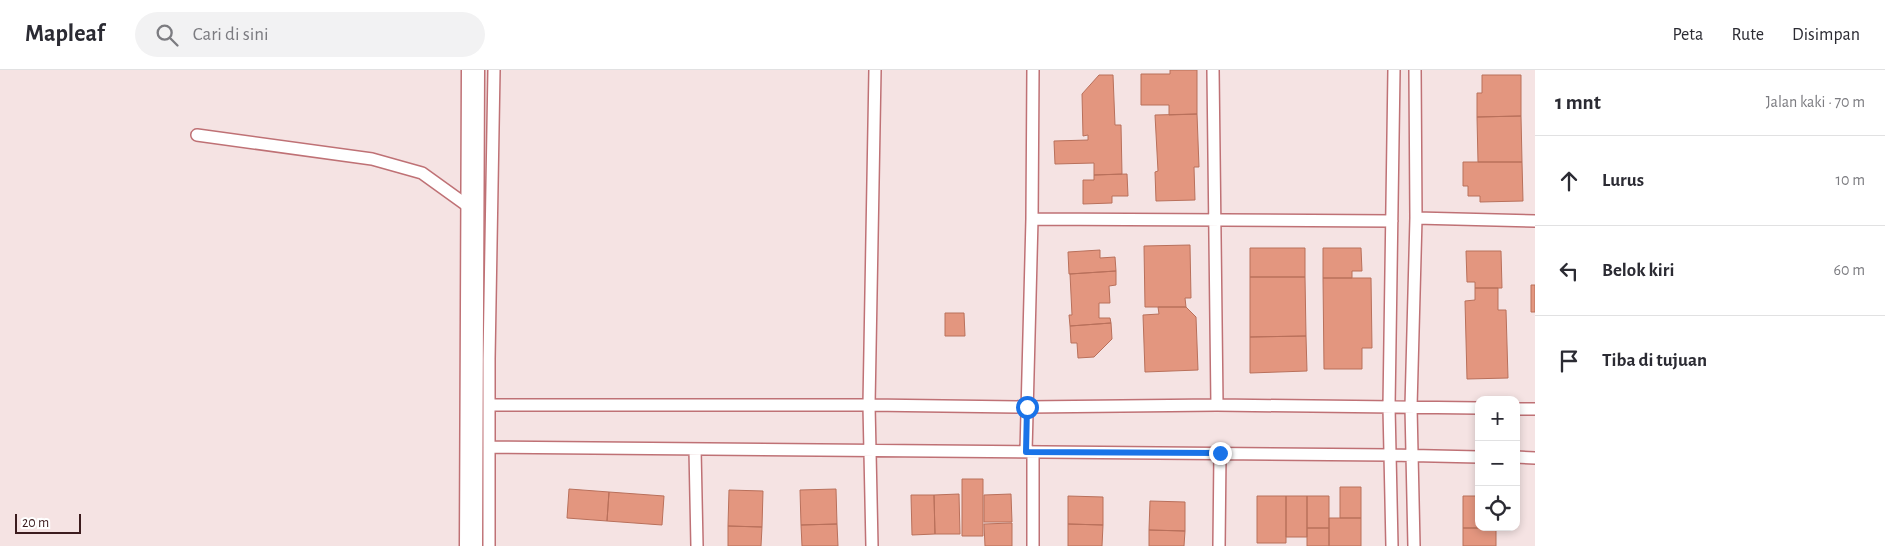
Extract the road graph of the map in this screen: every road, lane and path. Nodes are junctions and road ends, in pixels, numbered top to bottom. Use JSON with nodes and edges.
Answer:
{"nodes":[{"id":1,"x":473,"y":70,"type":"edge"},
{"id":2,"x":494,"y":70,"type":"edge"},
{"id":3,"x":875,"y":70,"type":"edge"},
{"id":4,"x":1033,"y":70,"type":"edge"},
{"id":5,"x":1213,"y":70,"type":"edge"},
{"id":6,"x":1394,"y":70,"type":"edge"},
{"id":7,"x":1416,"y":70,"type":"edge"},
{"id":8,"x":197,"y":135,"type":"dead end"},
{"id":9,"x":472,"y":209,"type":"junction"},
{"id":10,"x":1416,"y":218,"type":"junction"},
{"id":11,"x":1032,"y":219,"type":"junction"},
{"id":12,"x":1215,"y":220,"type":"junction"},
{"id":13,"x":1392,"y":221,"type":"junction"},
{"id":14,"x":1535,"y":221,"type":"edge"},
{"id":15,"x":489,"y":405,"type":"junction"},
{"id":16,"x":869,"y":405,"type":"junction"},
{"id":17,"x":1217,"y":405,"type":"junction"},
{"id":18,"x":1027,"y":407,"type":"junction"},
{"id":19,"x":1389,"y":407,"type":"junction"},
{"id":20,"x":1411,"y":407,"type":"junction"},
{"id":21,"x":1475,"y":408,"type":"edge"},
{"id":22,"x":1520,"y":409,"type":"edge"},
{"id":23,"x":1535,"y":409,"type":"edge"},
{"id":24,"x":489,"y":447,"type":"junction"},
{"id":25,"x":695,"y":449,"type":"junction"},
{"id":26,"x":870,"y":450,"type":"junction"},
{"id":27,"x":1030,"y":452,"type":"junction"},
{"id":28,"x":1220,"y":453,"type":"junction"},
{"id":29,"x":1390,"y":455,"type":"junction"},
{"id":30,"x":1412,"y":456,"type":"junction"},
{"id":31,"x":1475,"y":457,"type":"edge"},
{"id":32,"x":1520,"y":457,"type":"edge"},
{"id":33,"x":1535,"y":458,"type":"edge"},
{"id":34,"x":471,"y":546,"type":"edge"},
{"id":35,"x":489,"y":546,"type":"edge"},
{"id":36,"x":697,"y":546,"type":"edge"},
{"id":37,"x":872,"y":546,"type":"edge"},
{"id":38,"x":1033,"y":546,"type":"edge"},
{"id":39,"x":1219,"y":546,"type":"edge"},
{"id":40,"x":1392,"y":546,"type":"edge"},
{"id":41,"x":1414,"y":546,"type":"edge"}],
"edges":[{"from":1,"to":9,"type":"street"},
{"from":2,"to":15,"type":"lane"},
{"from":3,"to":16,"type":"lane"},
{"from":4,"to":11,"type":"lane"},
{"from":5,"to":12,"type":"lane"},
{"from":6,"to":13,"type":"lane"},
{"from":7,"to":10,"type":"lane"},
{"from":8,"to":9,"type":"lane"},
{"from":9,"to":34,"type":"street"},
{"from":10,"to":14,"type":"lane"},
{"from":10,"to":20,"type":"lane"},
{"from":11,"to":12,"type":"lane"},
{"from":11,"to":18,"type":"lane"},
{"from":12,"to":13,"type":"lane"},
{"from":12,"to":17,"type":"lane"},
{"from":13,"to":19,"type":"lane"},
{"from":15,"to":16,"type":"lane"},
{"from":15,"to":24,"type":"lane"},
{"from":16,"to":18,"type":"lane"},
{"from":16,"to":26,"type":"lane"},
{"from":17,"to":18,"type":"lane"},
{"from":17,"to":19,"type":"lane"},
{"from":18,"to":27,"type":"lane"},
{"from":19,"to":20,"type":"lane"},
{"from":19,"to":29,"type":"lane"},
{"from":20,"to":21,"type":"lane"},
{"from":20,"to":30,"type":"lane"},
{"from":22,"to":23,"type":"lane"},
{"from":24,"to":25,"type":"lane"},
{"from":24,"to":35,"type":"lane"},
{"from":25,"to":26,"type":"lane"},
{"from":25,"to":36,"type":"lane"},
{"from":26,"to":27,"type":"lane"},
{"from":26,"to":37,"type":"lane"},
{"from":27,"to":28,"type":"lane"},
{"from":27,"to":38,"type":"lane"},
{"from":28,"to":29,"type":"lane"},
{"from":28,"to":39,"type":"lane"},
{"from":29,"to":30,"type":"lane"},
{"from":29,"to":40,"type":"lane"},
{"from":30,"to":31,"type":"lane"},
{"from":30,"to":41,"type":"lane"},
{"from":32,"to":33,"type":"lane"}]}
